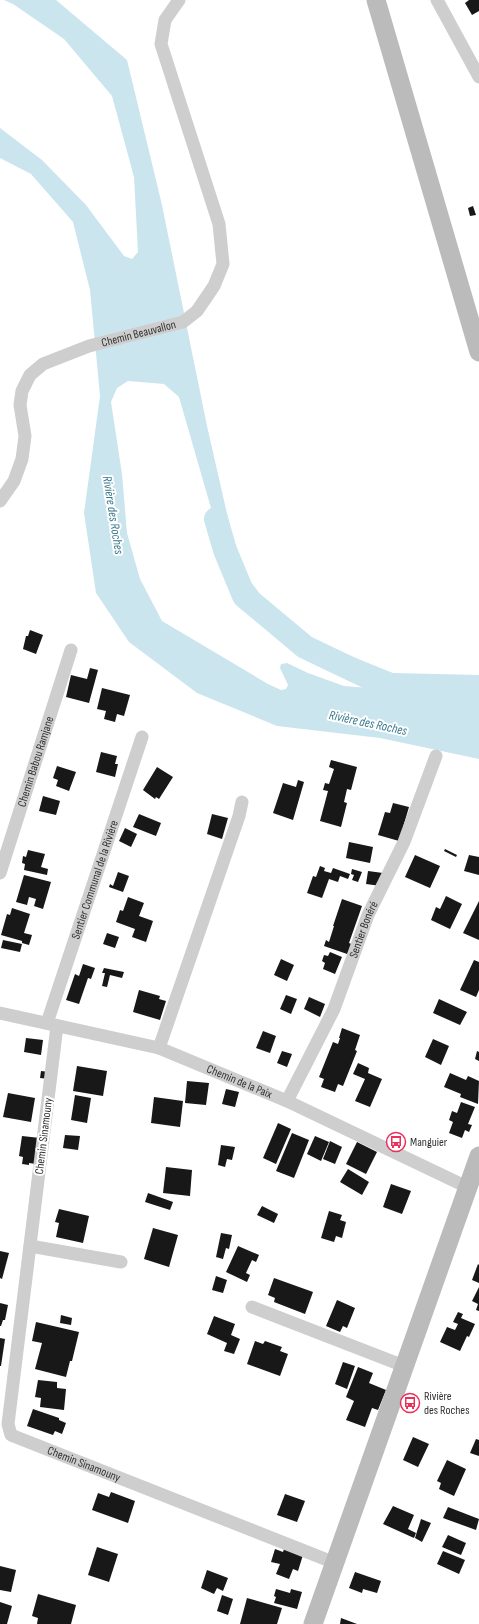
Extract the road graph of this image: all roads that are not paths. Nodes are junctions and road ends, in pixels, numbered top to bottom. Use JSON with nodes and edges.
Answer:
{"nodes":[{"id":1,"x":179,"y":0,"type":"edge"},
{"id":2,"x":376,"y":0,"type":"edge"},
{"id":3,"x":437,"y":0,"type":"edge"},
{"id":4,"x":479,"y":77,"type":"edge"},
{"id":5,"x":479,"y":352,"type":"edge"},
{"id":6,"x":0,"y":501,"type":"edge"},
{"id":7,"x":71,"y":650,"type":"dead end"},
{"id":8,"x":142,"y":737,"type":"dead end"},
{"id":9,"x":436,"y":756,"type":"dead end"},
{"id":10,"x":242,"y":802,"type":"dead end"},
{"id":11,"x":0,"y":873,"type":"edge"},
{"id":12,"x":0,"y":1013,"type":"edge"},
{"id":13,"x":52,"y":1025,"type":"junction"},
{"id":14,"x":159,"y":1048,"type":"junction"},
{"id":15,"x":287,"y":1101,"type":"junction"},
{"id":16,"x":479,"y":1156,"type":"edge"},
{"id":17,"x":467,"y":1186,"type":"junction"},
{"id":18,"x":30,"y":1246,"type":"junction"},
{"id":19,"x":121,"y":1262,"type":"dead end"},
{"id":20,"x":252,"y":1307,"type":"dead end"},
{"id":21,"x":404,"y":1366,"type":"junction"},
{"id":22,"x":335,"y":1563,"type":"junction"},
{"id":23,"x":313,"y":1624,"type":"edge"}],
"edges":[{"from":1,"to":6,"type":"street","name":"Chemin Beauvallon"},
{"from":2,"to":5,"type":"main road"},
{"from":3,"to":4,"type":"street"},
{"from":7,"to":11,"type":"street","name":"Chemin Babou Ramjane"},
{"from":8,"to":13,"type":"street","name":"Sentier Communal de la Rivière"},
{"from":9,"to":15,"type":"street","name":"Sentier Bonéré"},
{"from":10,"to":14,"type":"street"},
{"from":12,"to":13,"type":"street","name":"Chemin de la Paix"},
{"from":13,"to":14,"type":"street","name":"Chemin de la Paix"},
{"from":13,"to":18,"type":"street","name":"Chemin Sinamouny"},
{"from":14,"to":15,"type":"street","name":"Chemin de la Paix"},
{"from":15,"to":17,"type":"street","name":"Chemin de la Paix"},
{"from":16,"to":17,"type":"main road"},
{"from":17,"to":21,"type":"main road"},
{"from":18,"to":19,"type":"street"},
{"from":18,"to":22,"type":"street","name":"Chemin Sinamouny"},
{"from":20,"to":21,"type":"street"},
{"from":21,"to":22,"type":"main road"},
{"from":22,"to":23,"type":"main road"}]}
